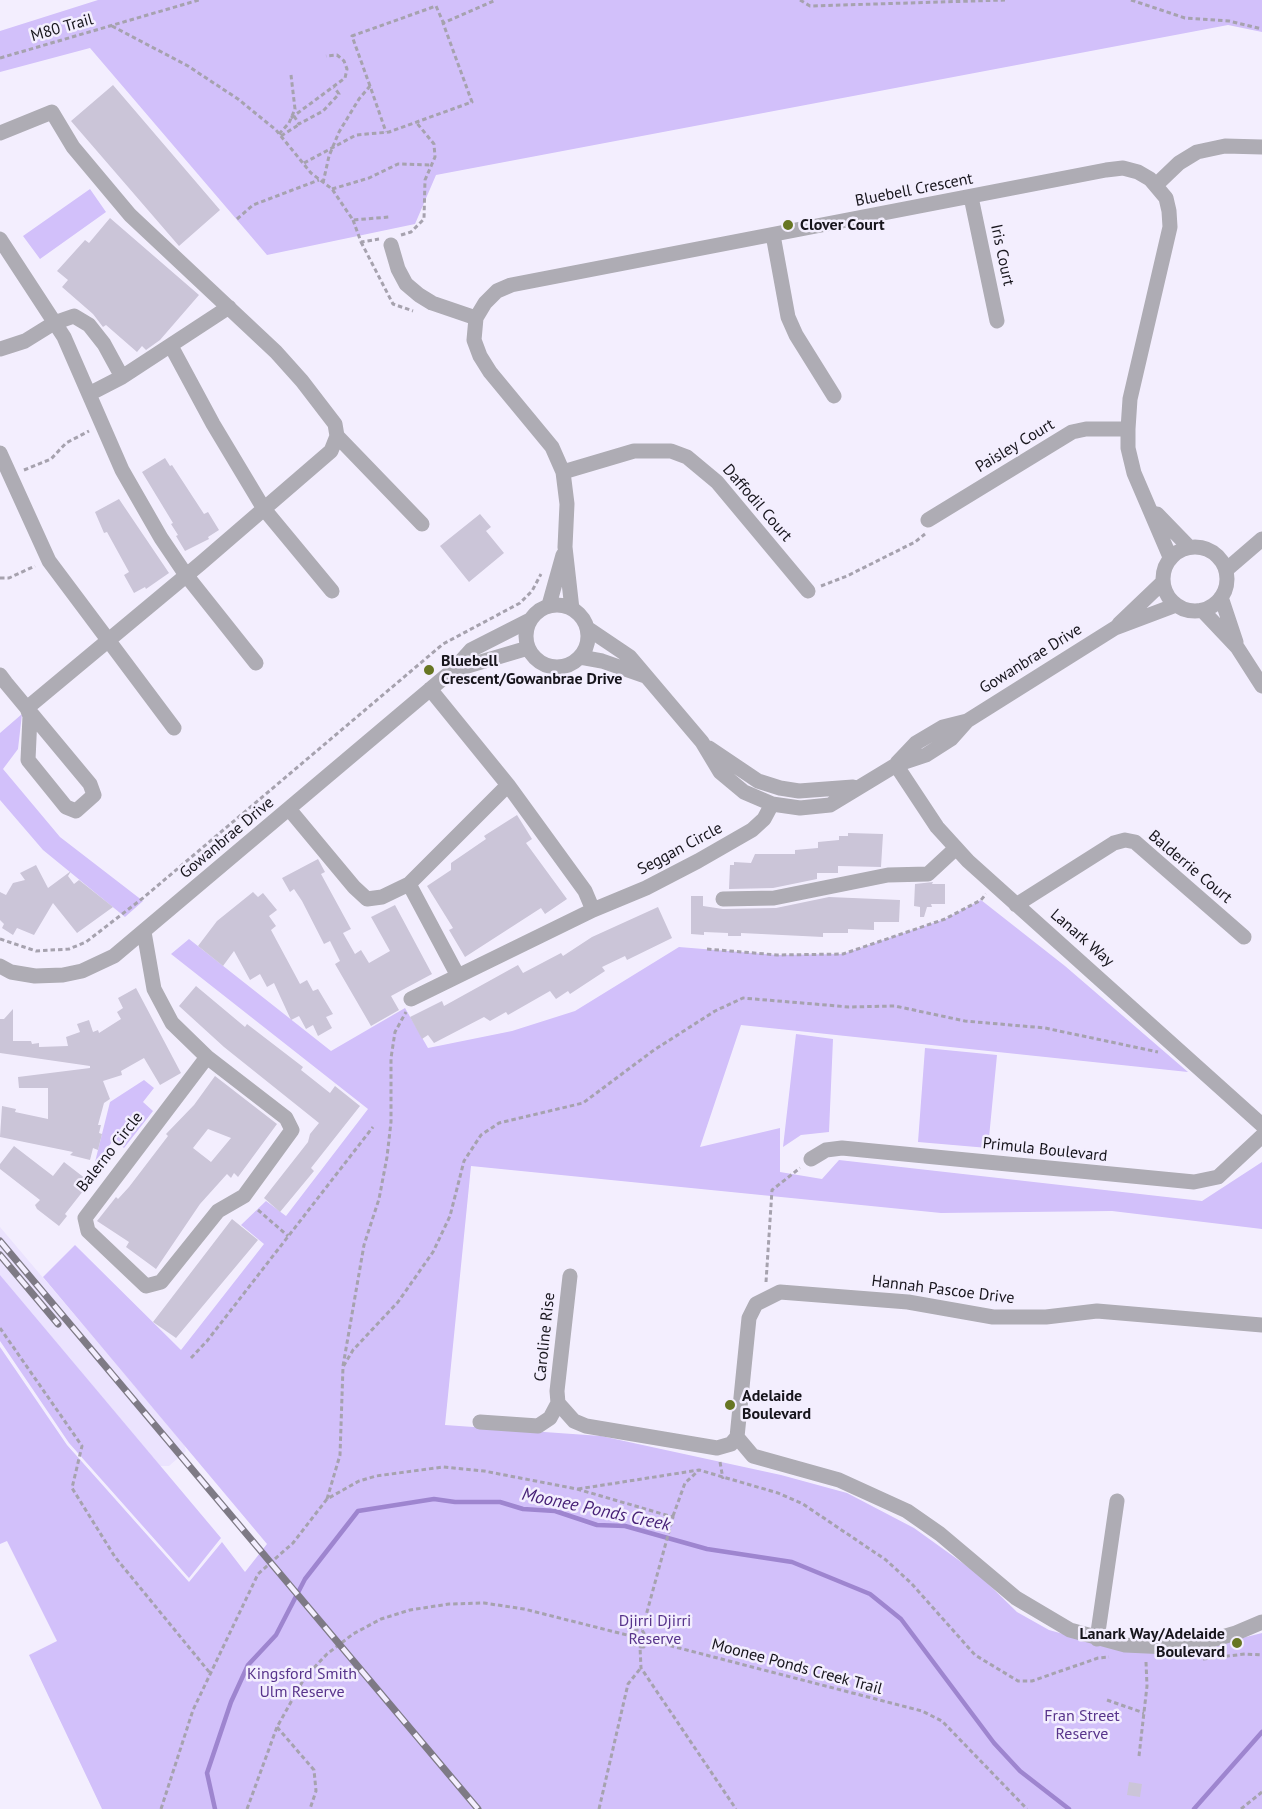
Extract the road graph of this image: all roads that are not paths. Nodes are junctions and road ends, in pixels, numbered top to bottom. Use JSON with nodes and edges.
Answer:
{"nodes":[{"id":1,"x":0,"y":133,"type":"edge"},
{"id":2,"x":1262,"y":147,"type":"edge"},
{"id":3,"x":1156,"y":185,"type":"junction"},
{"id":4,"x":971,"y":197,"type":"junction"},
{"id":5,"x":773,"y":235,"type":"junction"},
{"id":6,"x":0,"y":239,"type":"edge"},
{"id":7,"x":390,"y":240,"type":"road end"},
{"id":8,"x":229,"y":307,"type":"junction"},
{"id":9,"x":477,"y":318,"type":"junction"},
{"id":10,"x":997,"y":321,"type":"dead end"},
{"id":11,"x":54,"y":323,"type":"junction"},
{"id":12,"x":171,"y":346,"type":"junction"},
{"id":13,"x":0,"y":349,"type":"edge"},
{"id":14,"x":122,"y":376,"type":"junction"},
{"id":15,"x":89,"y":394,"type":"junction"},
{"id":16,"x":834,"y":396,"type":"dead end"},
{"id":17,"x":1128,"y":429,"type":"junction"},
{"id":18,"x":337,"y":436,"type":"junction"},
{"id":19,"x":0,"y":453,"type":"edge"},
{"id":20,"x":563,"y":472,"type":"junction"},
{"id":21,"x":1148,"y":502,"type":"junction"},
{"id":22,"x":264,"y":509,"type":"junction"},
{"id":23,"x":928,"y":520,"type":"road end"},
{"id":24,"x":422,"y":525,"type":"dead end"},
{"id":25,"x":1260,"y":540,"type":"edge"},
{"id":26,"x":565,"y":547,"type":"junction"},
{"id":27,"x":1189,"y":547,"type":"junction"},
{"id":28,"x":1216,"y":555,"type":"junction"},
{"id":29,"x":1170,"y":557,"type":"junction"},
{"id":30,"x":1226,"y":570,"type":"junction"},
{"id":31,"x":186,"y":575,"type":"junction"},
{"id":32,"x":1163,"y":582,"type":"junction"},
{"id":33,"x":332,"y":591,"type":"dead end"},
{"id":34,"x":808,"y":591,"type":"road end"},
{"id":35,"x":1221,"y":597,"type":"junction"},
{"id":36,"x":549,"y":605,"type":"junction"},
{"id":37,"x":1176,"y":605,"type":"junction"},
{"id":38,"x":572,"y":609,"type":"junction"},
{"id":39,"x":1202,"y":610,"type":"junction"},
{"id":40,"x":530,"y":620,"type":"junction"},
{"id":41,"x":587,"y":628,"type":"junction"},
{"id":42,"x":1115,"y":628,"type":"junction"},
{"id":43,"x":106,"y":641,"type":"junction"},
{"id":44,"x":1237,"y":647,"type":"junction"},
{"id":45,"x":528,"y":648,"type":"junction"},
{"id":46,"x":580,"y":657,"type":"junction"},
{"id":47,"x":256,"y":663,"type":"dead end"},
{"id":48,"x":453,"y":670,"type":"junction"},
{"id":49,"x":0,"y":675,"type":"edge"},
{"id":50,"x":645,"y":676,"type":"junction"},
{"id":51,"x":1262,"y":686,"type":"edge"},
{"id":52,"x":430,"y":689,"type":"junction"},
{"id":53,"x":27,"y":708,"type":"junction"},
{"id":54,"x":174,"y":728,"type":"dead end"},
{"id":55,"x":702,"y":742,"type":"junction"},
{"id":56,"x":896,"y":765,"type":"junction"},
{"id":57,"x":508,"y":785,"type":"junction"},
{"id":58,"x":858,"y":787,"type":"junction"},
{"id":59,"x":772,"y":804,"type":"junction"},
{"id":60,"x":289,"y":809,"type":"junction"},
{"id":61,"x":955,"y":849,"type":"junction"},
{"id":62,"x":409,"y":884,"type":"junction"},
{"id":63,"x":723,"y":899,"type":"dead end"},
{"id":64,"x":1016,"y":905,"type":"junction"},
{"id":65,"x":593,"y":910,"type":"junction"},
{"id":66,"x":144,"y":932,"type":"junction"},
{"id":67,"x":1244,"y":937,"type":"dead end"},
{"id":68,"x":0,"y":966,"type":"edge"},
{"id":69,"x":458,"y":976,"type":"junction"},
{"id":70,"x":411,"y":999,"type":"road end"},
{"id":71,"x":207,"y":1057,"type":"junction"},
{"id":72,"x":1262,"y":1125,"type":"edge"},
{"id":73,"x":1262,"y":1136,"type":"edge"},
{"id":74,"x":811,"y":1159,"type":"road end"},
{"id":75,"x":570,"y":1276,"type":"dead end"},
{"id":76,"x":1262,"y":1325,"type":"edge"},
{"id":77,"x":558,"y":1403,"type":"junction"},
{"id":78,"x":480,"y":1422,"type":"dead end"},
{"id":79,"x":736,"y":1437,"type":"junction"},
{"id":80,"x":1118,"y":1501,"type":"dead end"},
{"id":81,"x":1262,"y":1622,"type":"edge"},
{"id":82,"x":1097,"y":1639,"type":"junction"}],
"edges":[{"from":1,"to":8,"type":"street"},
{"from":2,"to":3,"type":"street"},
{"from":3,"to":4,"type":"street","name":"Bluebell Crescent"},
{"from":3,"to":17,"type":"street"},
{"from":4,"to":5,"type":"street","name":"Bluebell Crescent"},
{"from":4,"to":10,"type":"street","name":"Iris Court"},
{"from":5,"to":9,"type":"street","name":"Bluebell Crescent"},
{"from":5,"to":16,"type":"street"},
{"from":6,"to":11,"type":"street"},
{"from":7,"to":9,"type":"street"},
{"from":8,"to":12,"type":"street"},
{"from":8,"to":18,"type":"street"},
{"from":9,"to":20,"type":"street"},
{"from":11,"to":13,"type":"street"},
{"from":11,"to":14,"type":"street"},
{"from":11,"to":15,"type":"street"},
{"from":12,"to":14,"type":"street"},
{"from":12,"to":22,"type":"street"},
{"from":14,"to":15,"type":"street"},
{"from":15,"to":31,"type":"street"},
{"from":17,"to":21,"type":"street"},
{"from":17,"to":23,"type":"street","name":"Paisley Court"},
{"from":18,"to":22,"type":"street"},
{"from":18,"to":24,"type":"street"},
{"from":19,"to":43,"type":"street"},
{"from":20,"to":26,"type":"street"},
{"from":20,"to":34,"type":"street","name":"Daffodil Court"},
{"from":21,"to":27,"type":"street"},
{"from":21,"to":29,"type":"street"},
{"from":22,"to":31,"type":"street"},
{"from":22,"to":33,"type":"street"},
{"from":25,"to":28,"type":"street"},
{"from":25,"to":30,"type":"street"},
{"from":26,"to":36,"type":"street"},
{"from":26,"to":38,"type":"street"},
{"from":27,"to":28,"type":"street"},
{"from":27,"to":29,"type":"street"},
{"from":28,"to":30,"type":"street"},
{"from":29,"to":32,"type":"street"},
{"from":30,"to":35,"type":"street"},
{"from":31,"to":43,"type":"street"},
{"from":31,"to":47,"type":"street"},
{"from":32,"to":37,"type":"street"},
{"from":32,"to":42,"type":"street","name":"Gowanbrae Drive"},
{"from":35,"to":39,"type":"street"},
{"from":35,"to":44,"type":"street"},
{"from":36,"to":38,"type":"street"},
{"from":36,"to":40,"type":"street"},
{"from":37,"to":39,"type":"street"},
{"from":37,"to":42,"type":"street","name":"Gowanbrae Drive"},
{"from":38,"to":41,"type":"street"},
{"from":39,"to":44,"type":"street"},
{"from":40,"to":45,"type":"street"},
{"from":40,"to":48,"type":"street","name":"Gowanbrae Drive"},
{"from":41,"to":46,"type":"street"},
{"from":41,"to":50,"type":"street","name":"Gowanbrae Drive"},
{"from":42,"to":56,"type":"street","name":"Gowanbrae Drive"},
{"from":43,"to":53,"type":"street"},
{"from":43,"to":54,"type":"street"},
{"from":44,"to":51,"type":"street"},
{"from":45,"to":46,"type":"street"},
{"from":45,"to":48,"type":"street","name":"Gowanbrae Drive"},
{"from":46,"to":50,"type":"street","name":"Gowanbrae Drive"},
{"from":48,"to":52,"type":"street","name":"Gowanbrae Drive"},
{"from":49,"to":53,"type":"street"},
{"from":50,"to":55,"type":"street","name":"Gowanbrae Drive"},
{"from":52,"to":57,"type":"street"},
{"from":52,"to":60,"type":"street","name":"Gowanbrae Drive"},
{"from":53,"to":53,"type":"street"},
{"from":55,"to":58,"type":"street","name":"Gowanbrae Drive"},
{"from":55,"to":59,"type":"street","name":"Gowanbrae Drive"},
{"from":56,"to":58,"type":"street","name":"Gowanbrae Drive"},
{"from":56,"to":61,"type":"street","name":"Lanark Way"},
{"from":57,"to":62,"type":"street"},
{"from":57,"to":65,"type":"street"},
{"from":58,"to":59,"type":"street","name":"Gowanbrae Drive"},
{"from":59,"to":65,"type":"street","name":"Seggan Circle"},
{"from":60,"to":62,"type":"street"},
{"from":60,"to":66,"type":"street","name":"Gowanbrae Drive"},
{"from":61,"to":63,"type":"street"},
{"from":61,"to":64,"type":"street","name":"Lanark Way"},
{"from":62,"to":69,"type":"street"},
{"from":64,"to":67,"type":"street","name":"Balderrie Court"},
{"from":64,"to":72,"type":"street","name":"Lanark Way"},
{"from":65,"to":69,"type":"street","name":"Seggan Circle"},
{"from":66,"to":68,"type":"street","name":"Gowanbrae Drive"},
{"from":66,"to":71,"type":"street","name":"Balerno Circle"},
{"from":69,"to":70,"type":"street","name":"Seggan Circle"},
{"from":71,"to":71,"type":"street","name":"Balerno Circle"},
{"from":73,"to":74,"type":"street","name":"Primula Boulevard"},
{"from":75,"to":77,"type":"street","name":"Caroline Rise"},
{"from":76,"to":79,"type":"street","name":"Hannah Pascoe Drive"},
{"from":77,"to":78,"type":"street"},
{"from":77,"to":79,"type":"street"},
{"from":79,"to":82,"type":"street"},
{"from":80,"to":82,"type":"street"},
{"from":81,"to":82,"type":"street"}]}
